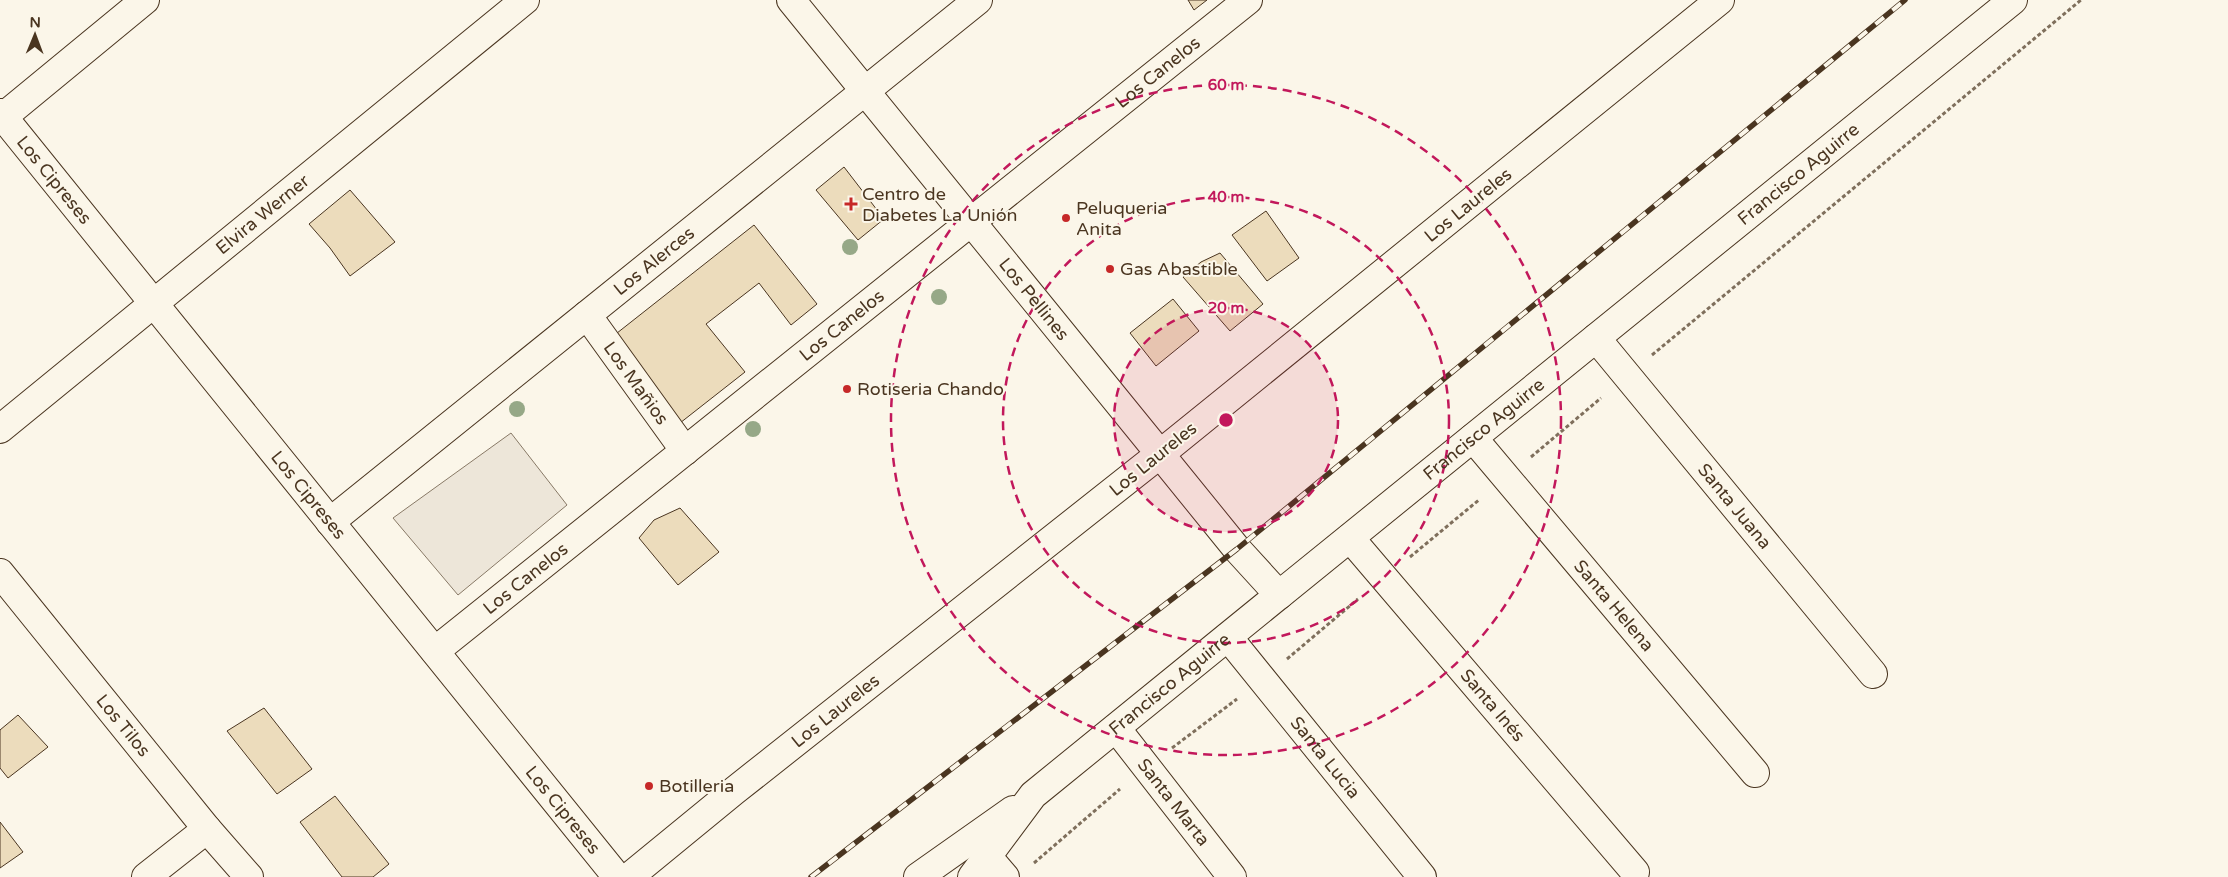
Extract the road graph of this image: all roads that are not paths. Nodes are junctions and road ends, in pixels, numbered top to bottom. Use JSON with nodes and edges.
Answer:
{"nodes":[{"id":1,"x":146,"y":0,"type":"edge"},
{"id":2,"x":525,"y":0,"type":"edge"},
{"id":3,"x":791,"y":0,"type":"edge"},
{"id":4,"x":978,"y":0,"type":"edge"},
{"id":5,"x":1248,"y":0,"type":"edge"},
{"id":6,"x":1720,"y":0,"type":"edge"},
{"id":7,"x":2013,"y":0,"type":"edge"},
{"id":8,"x":865,"y":91,"type":"junction"},
{"id":9,"x":2,"y":115,"type":"edge"},
{"id":10,"x":971,"y":222,"type":"junction"},
{"id":11,"x":154,"y":303,"type":"junction"},
{"id":12,"x":587,"y":315,"type":"junction"},
{"id":13,"x":1596,"y":338,"type":"junction"},
{"id":14,"x":0,"y":429,"type":"edge"},
{"id":15,"x":1473,"y":438,"type":"junction"},
{"id":16,"x":685,"y":451,"type":"junction"},
{"id":17,"x":1160,"y":454,"type":"junction"},
{"id":18,"x":330,"y":522,"type":"junction"},
{"id":19,"x":1350,"y":538,"type":"junction"},
{"id":20,"x":0,"y":573,"type":"edge"},
{"id":21,"x":1279,"y":595,"type":"junction"},
{"id":22,"x":1228,"y":637,"type":"junction"},
{"id":23,"x":435,"y":651,"type":"junction"},
{"id":24,"x":1873,"y":674,"type":"dead end"},
{"id":25,"x":1116,"y":728,"type":"junction"},
{"id":26,"x":1755,"y":773,"type":"dead end"},
{"id":27,"x":1033,"y":795,"type":"junction"},
{"id":28,"x":207,"y":829,"type":"junction"},
{"id":29,"x":980,"y":866,"type":"edge"},
{"id":30,"x":1635,"y":872,"type":"dead end"},
{"id":31,"x":146,"y":877,"type":"edge"},
{"id":32,"x":249,"y":877,"type":"edge"},
{"id":33,"x":617,"y":877,"type":"edge"},
{"id":34,"x":629,"y":877,"type":"edge"},
{"id":35,"x":918,"y":877,"type":"edge"},
{"id":36,"x":1005,"y":877,"type":"edge"},
{"id":37,"x":1232,"y":877,"type":"edge"},
{"id":38,"x":1422,"y":877,"type":"edge"}],
"edges":[{"from":1,"to":9,"type":"street"},
{"from":2,"to":11,"type":"street","name":"Elvira Werner"},
{"from":3,"to":8,"type":"street","name":"Los Pellines"},
{"from":4,"to":8,"type":"street","name":"Los Alerces"},
{"from":5,"to":10,"type":"street","name":"Los Canelos"},
{"from":6,"to":17,"type":"street","name":"Los Laureles"},
{"from":7,"to":13,"type":"street","name":"Francisco Aguirre"},
{"from":8,"to":10,"type":"street","name":"Los Pellines"},
{"from":8,"to":12,"type":"street","name":"Los Alerces"},
{"from":9,"to":11,"type":"street","name":"Los Cipreses"},
{"from":10,"to":16,"type":"street","name":"Los Canelos"},
{"from":10,"to":17,"type":"street","name":"Los Pellines"},
{"from":11,"to":14,"type":"street","name":"Elvira Werner"},
{"from":11,"to":18,"type":"street","name":"Los Cipreses"},
{"from":12,"to":16,"type":"street","name":"Los Mañios"},
{"from":12,"to":18,"type":"street","name":"Los Alerces"},
{"from":13,"to":15,"type":"street","name":"Francisco Aguirre"},
{"from":13,"to":24,"type":"street","name":"Santa Juana"},
{"from":15,"to":19,"type":"street","name":"Francisco Aguirre"},
{"from":15,"to":26,"type":"street","name":"Santa Helena"},
{"from":16,"to":23,"type":"street","name":"Los Canelos"},
{"from":17,"to":21,"type":"street","name":"Los Pellines"},
{"from":17,"to":34,"type":"street","name":"Los Laureles"},
{"from":18,"to":23,"type":"street","name":"Los Cipreses"},
{"from":19,"to":21,"type":"street","name":"Francisco Aguirre"},
{"from":19,"to":30,"type":"street","name":"Santa Inés"},
{"from":20,"to":28,"type":"street","name":"Los Tilos"},
{"from":21,"to":22,"type":"street","name":"Francisco Aguirre"},
{"from":22,"to":25,"type":"street","name":"Francisco Aguirre"},
{"from":22,"to":38,"type":"street","name":"Santa Lucia"},
{"from":23,"to":33,"type":"street","name":"Los Cipreses"},
{"from":25,"to":27,"type":"street","name":"Francisco Aguirre"},
{"from":25,"to":37,"type":"street","name":"Santa Marta"},
{"from":27,"to":29,"type":"street","name":"Francisco Aguirre"},
{"from":27,"to":35,"type":"street"},
{"from":28,"to":31,"type":"street"},
{"from":28,"to":32,"type":"street","name":"Los Tilos"},
{"from":29,"to":36,"type":"street"}]}
